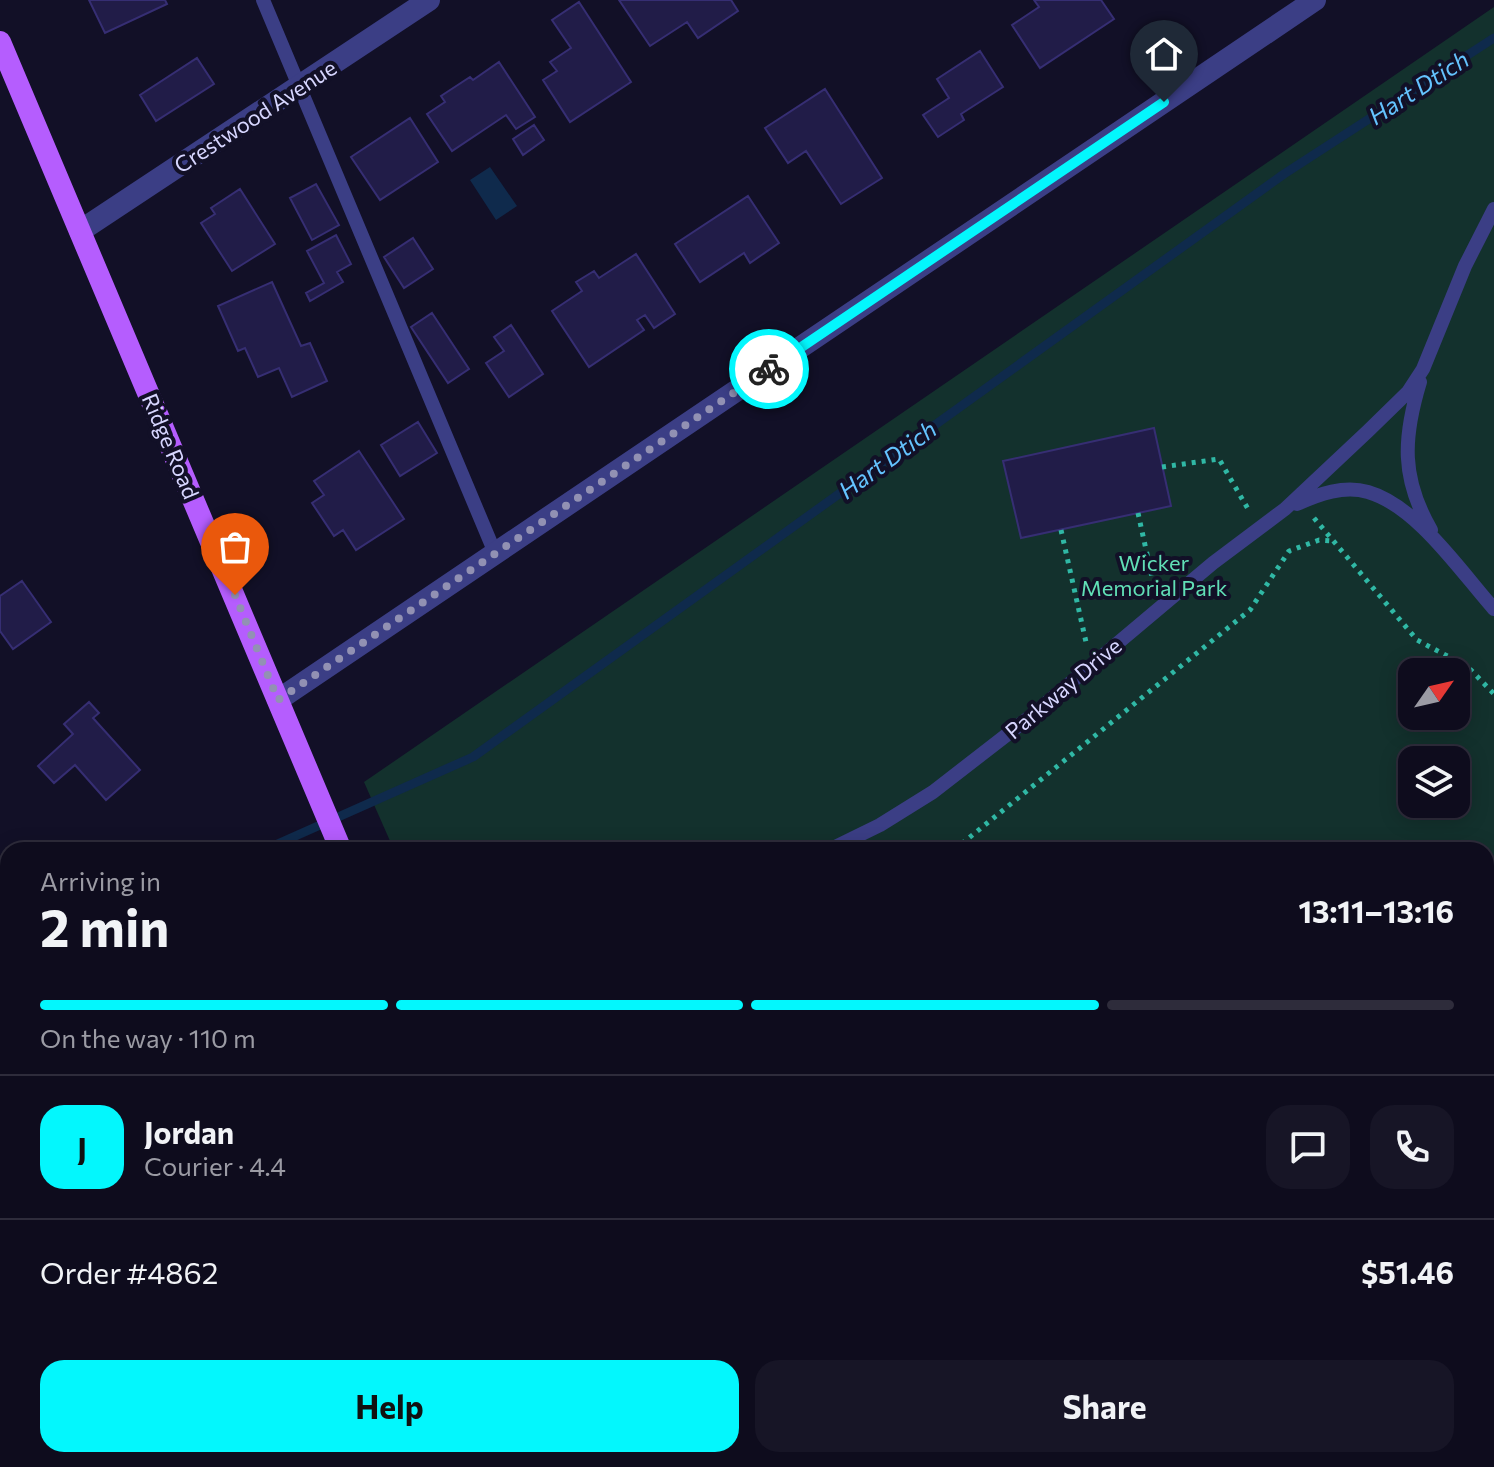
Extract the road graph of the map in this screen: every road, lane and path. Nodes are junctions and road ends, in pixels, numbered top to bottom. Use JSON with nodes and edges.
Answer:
{"nodes":[{"id":1,"x":263,"y":0,"type":"edge"},
{"id":2,"x":429,"y":0,"type":"edge"},
{"id":3,"x":1315,"y":0,"type":"edge"},
{"id":4,"x":0,"y":42,"type":"edge"},
{"id":5,"x":300,"y":87,"type":"junction"},
{"id":6,"x":1494,"y":209,"type":"edge"},
{"id":7,"x":80,"y":231,"type":"junction"},
{"id":8,"x":1423,"y":369,"type":"junction"},
{"id":9,"x":1162,"y":467,"type":"dead end"},
{"id":10,"x":1300,"y":502,"type":"junction"},
{"id":11,"x":1285,"y":509,"type":"junction"},
{"id":12,"x":1138,"y":513,"type":"dead end"},
{"id":13,"x":1258,"y":527,"type":"junction"},
{"id":14,"x":1061,"y":530,"type":"dead end"},
{"id":15,"x":1333,"y":541,"type":"junction"},
{"id":16,"x":1441,"y":548,"type":"junction"},
{"id":17,"x":495,"y":553,"type":"junction"},
{"id":18,"x":1158,"y":609,"type":"junction"},
{"id":19,"x":1494,"y":609,"type":"edge"},
{"id":20,"x":1091,"y":665,"type":"junction"},
{"id":21,"x":1494,"y":694,"type":"edge"},
{"id":22,"x":278,"y":700,"type":"junction"},
{"id":23,"x":338,"y":842,"type":"edge"},
{"id":24,"x":845,"y":842,"type":"edge"},
{"id":25,"x":968,"y":842,"type":"edge"}],
"edges":[{"from":1,"to":5,"type":"lane"},
{"from":2,"to":5,"type":"street","name":"Crestwood Avenue"},
{"from":3,"to":17,"type":"street"},
{"from":4,"to":7,"type":"main road","name":"Ridge Road"},
{"from":5,"to":7,"type":"street","name":"Crestwood Avenue"},
{"from":5,"to":17,"type":"lane"},
{"from":6,"to":8,"type":"lane"},
{"from":7,"to":22,"type":"main road","name":"Ridge Road"},
{"from":8,"to":11,"type":"lane"},
{"from":8,"to":16,"type":"lane"},
{"from":9,"to":13,"type":"path"},
{"from":10,"to":11,"type":"lane"},
{"from":10,"to":15,"type":"path"},
{"from":10,"to":16,"type":"lane"},
{"from":11,"to":13,"type":"lane","name":"Parkway Drive"},
{"from":12,"to":18,"type":"path"},
{"from":13,"to":18,"type":"lane","name":"Parkway Drive"},
{"from":14,"to":20,"type":"path"},
{"from":15,"to":21,"type":"path"},
{"from":15,"to":25,"type":"path"},
{"from":16,"to":19,"type":"lane"},
{"from":17,"to":22,"type":"street"},
{"from":18,"to":20,"type":"lane","name":"Parkway Drive"},
{"from":20,"to":24,"type":"lane","name":"Parkway Drive"},
{"from":22,"to":23,"type":"main road","name":"Ridge Road"}]}
